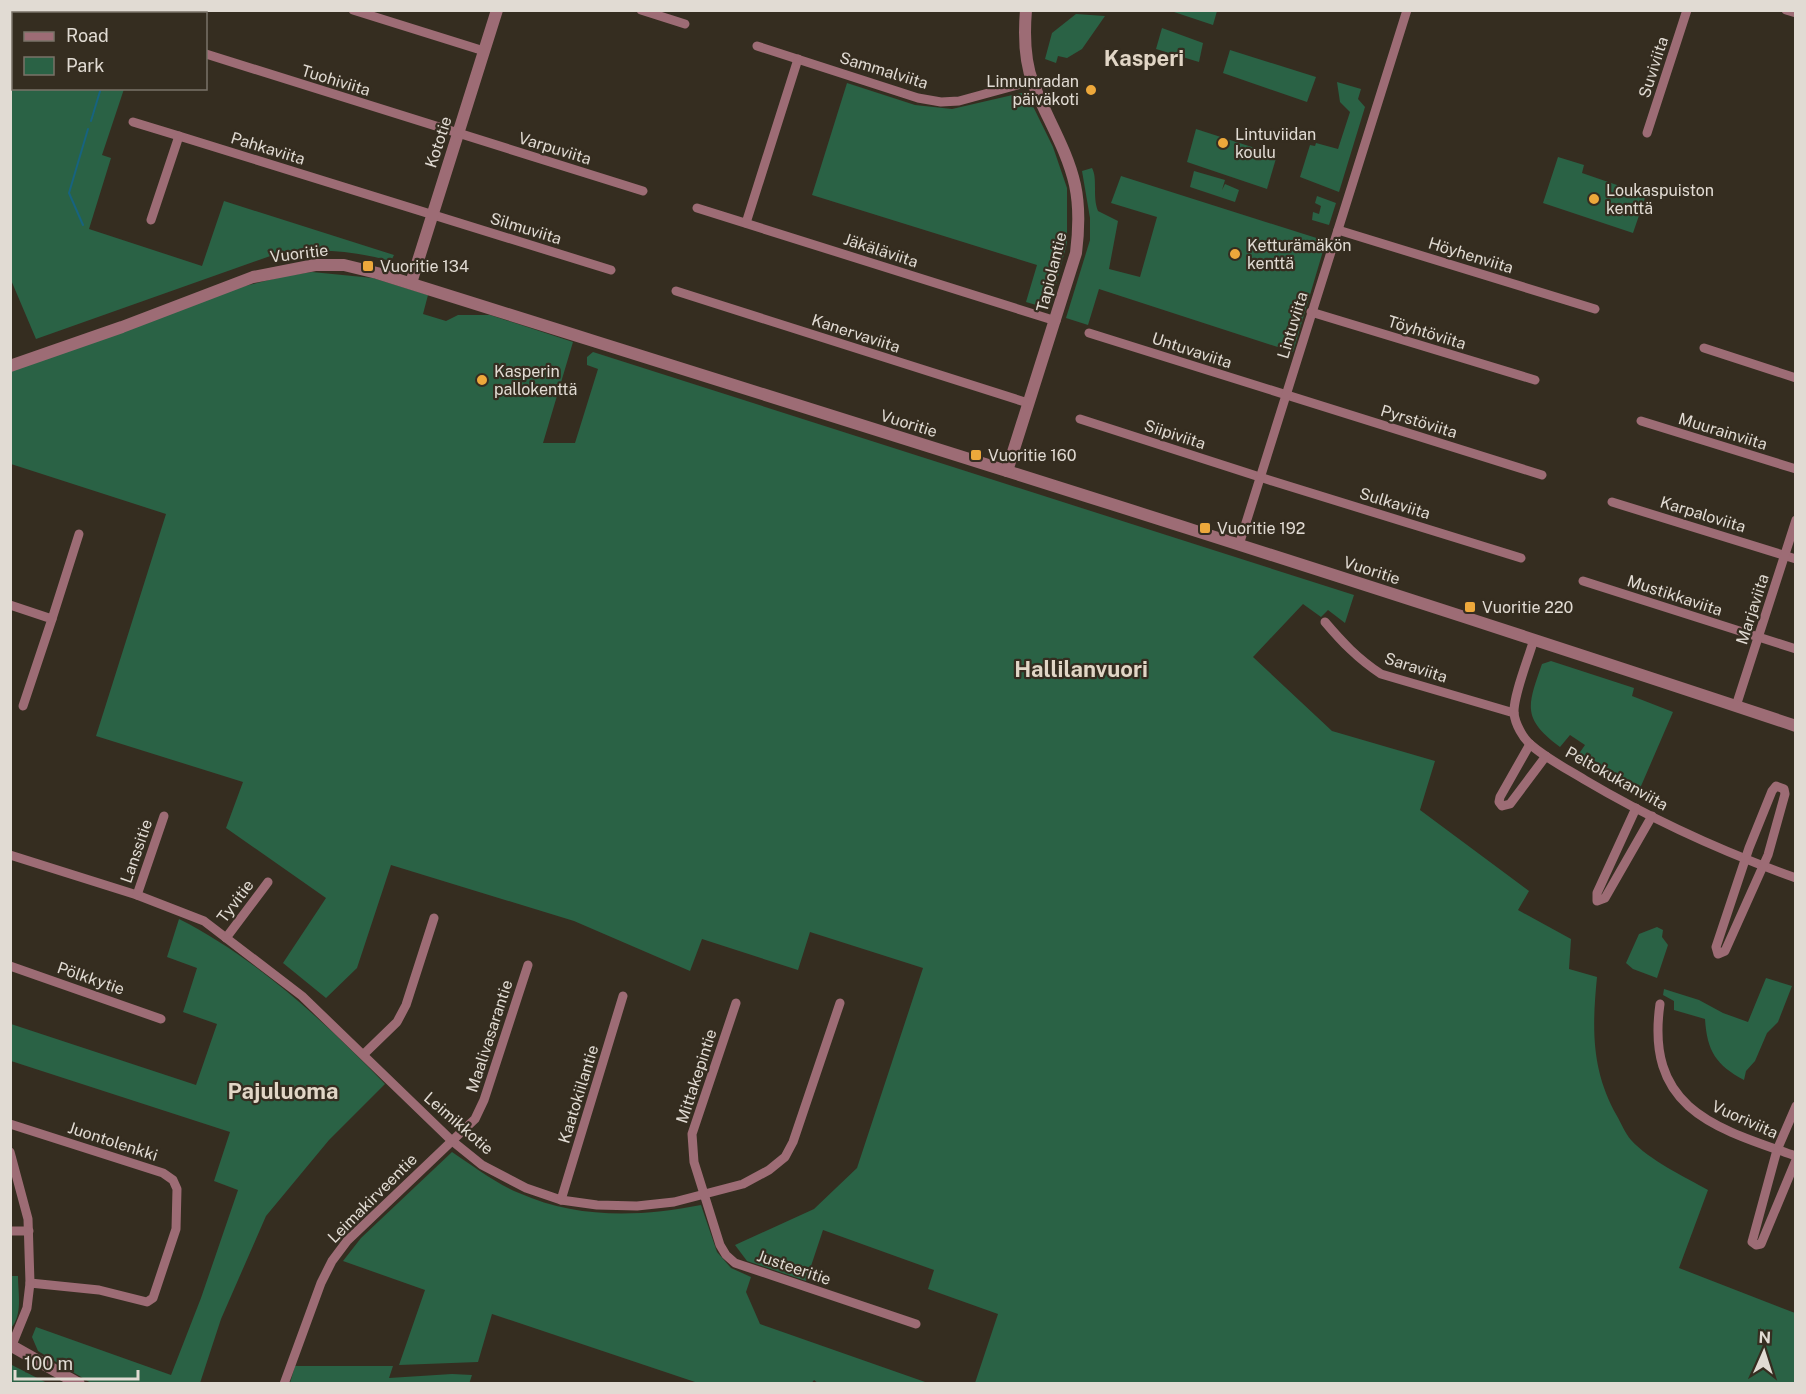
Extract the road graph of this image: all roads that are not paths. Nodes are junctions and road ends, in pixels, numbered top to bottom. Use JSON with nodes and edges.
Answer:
{"nodes":[{"id":1,"x":353,"y":10,"type":"edge"},
{"id":2,"x":497,"y":10,"type":"edge"},
{"id":3,"x":641,"y":10,"type":"edge"},
{"id":4,"x":1026,"y":10,"type":"edge"},
{"id":5,"x":1407,"y":10,"type":"edge"},
{"id":6,"x":1687,"y":10,"type":"edge"},
{"id":7,"x":1786,"y":10,"type":"edge"},
{"id":8,"x":1796,"y":13,"type":"edge"},
{"id":9,"x":685,"y":24,"type":"dead end"},
{"id":10,"x":757,"y":46,"type":"dead end"},
{"id":11,"x":484,"y":51,"type":"junction"},
{"id":12,"x":207,"y":54,"type":"edge"},
{"id":13,"x":798,"y":59,"type":"junction"},
{"id":14,"x":1032,"y":81,"type":"junction"},
{"id":15,"x":133,"y":122,"type":"dead end"},
{"id":16,"x":1647,"y":133,"type":"dead end"},
{"id":17,"x":458,"y":134,"type":"junction"},
{"id":18,"x":179,"y":136,"type":"junction"},
{"id":19,"x":643,"y":191,"type":"dead end"},
{"id":20,"x":697,"y":208,"type":"dead end"},
{"id":21,"x":432,"y":215,"type":"junction"},
{"id":22,"x":151,"y":220,"type":"dead end"},
{"id":23,"x":746,"y":223,"type":"junction"},
{"id":24,"x":1338,"y":230,"type":"junction"},
{"id":25,"x":611,"y":270,"type":"dead end"},
{"id":26,"x":411,"y":283,"type":"junction"},
{"id":27,"x":676,"y":291,"type":"dead end"},
{"id":28,"x":1595,"y":309,"type":"dead end"},
{"id":29,"x":1311,"y":312,"type":"junction"},
{"id":30,"x":1056,"y":321,"type":"junction"},
{"id":31,"x":1089,"y":333,"type":"dead end"},
{"id":32,"x":1704,"y":348,"type":"dead end"},
{"id":33,"x":10,"y":366,"type":"edge"},
{"id":34,"x":1796,"y":378,"type":"edge"},
{"id":35,"x":1534,"y":380,"type":"dead end"},
{"id":36,"x":1287,"y":395,"type":"junction"},
{"id":37,"x":1028,"y":403,"type":"junction"},
{"id":38,"x":1080,"y":419,"type":"dead end"},
{"id":39,"x":1641,"y":421,"type":"dead end"},
{"id":40,"x":1796,"y":469,"type":"edge"},
{"id":41,"x":1007,"y":471,"type":"junction"},
{"id":42,"x":1542,"y":475,"type":"dead end"},
{"id":43,"x":1261,"y":477,"type":"junction"},
{"id":44,"x":1612,"y":502,"type":"dead end"},
{"id":45,"x":1796,"y":520,"type":"edge"},
{"id":46,"x":79,"y":534,"type":"dead end"},
{"id":47,"x":1239,"y":545,"type":"junction"},
{"id":48,"x":1784,"y":556,"type":"junction"},
{"id":49,"x":1521,"y":558,"type":"dead end"},
{"id":50,"x":1796,"y":559,"type":"edge"},
{"id":51,"x":1583,"y":581,"type":"dead end"},
{"id":52,"x":10,"y":605,"type":"edge"},
{"id":53,"x":52,"y":619,"type":"junction"},
{"id":54,"x":1325,"y":622,"type":"dead end"},
{"id":55,"x":1758,"y":637,"type":"junction"},
{"id":56,"x":1534,"y":639,"type":"junction"},
{"id":57,"x":1796,"y":649,"type":"edge"},
{"id":58,"x":23,"y":706,"type":"dead end"},
{"id":59,"x":1736,"y":706,"type":"junction"},
{"id":60,"x":1514,"y":713,"type":"junction"},
{"id":61,"x":1796,"y":726,"type":"edge"},
{"id":62,"x":1530,"y":744,"type":"junction"},
{"id":63,"x":1546,"y":756,"type":"junction"},
{"id":64,"x":1636,"y":808,"type":"junction"},
{"id":65,"x":164,"y":816,"type":"dead end"},
{"id":66,"x":1652,"y":816,"type":"junction"},
{"id":67,"x":10,"y":855,"type":"edge"},
{"id":68,"x":1746,"y":858,"type":"junction"},
{"id":69,"x":1764,"y":866,"type":"junction"},
{"id":70,"x":1796,"y":878,"type":"edge"},
{"id":71,"x":268,"y":882,"type":"dead end"},
{"id":72,"x":137,"y":895,"type":"junction"},
{"id":73,"x":434,"y":918,"type":"dead end"},
{"id":74,"x":226,"y":938,"type":"junction"},
{"id":75,"x":528,"y":965,"type":"dead end"},
{"id":76,"x":10,"y":966,"type":"edge"},
{"id":77,"x":624,"y":996,"type":"dead end"},
{"id":78,"x":736,"y":1003,"type":"dead end"},
{"id":79,"x":840,"y":1003,"type":"dead end"},
{"id":80,"x":1660,"y":1004,"type":"dead end"},
{"id":81,"x":161,"y":1019,"type":"dead end"},
{"id":82,"x":364,"y":1054,"type":"junction"},
{"id":83,"x":1796,"y":1106,"type":"edge"},
{"id":84,"x":10,"y":1124,"type":"edge"},
{"id":85,"x":451,"y":1140,"type":"junction"},
{"id":86,"x":1777,"y":1149,"type":"junction"},
{"id":87,"x":10,"y":1152,"type":"edge"},
{"id":88,"x":1796,"y":1158,"type":"edge"},
{"id":89,"x":704,"y":1194,"type":"junction"},
{"id":90,"x":561,"y":1200,"type":"junction"},
{"id":91,"x":10,"y":1231,"type":"edge"},
{"id":92,"x":29,"y":1231,"type":"junction"},
{"id":93,"x":30,"y":1283,"type":"junction"},
{"id":94,"x":916,"y":1324,"type":"dead end"},
{"id":95,"x":11,"y":1345,"type":"edge"},
{"id":96,"x":79,"y":1383,"type":"edge"},
{"id":97,"x":284,"y":1383,"type":"edge"}],
"edges":[{"from":1,"to":11,"type":"street"},
{"from":2,"to":11,"type":"street","name":"Kototie"},
{"from":3,"to":9,"type":"street"},
{"from":4,"to":14,"type":"street","name":"Tapiolantie"},
{"from":5,"to":24,"type":"street","name":"Lintuviita"},
{"from":6,"to":16,"type":"street","name":"Suviviita"},
{"from":7,"to":8,"type":"street"},
{"from":10,"to":13,"type":"street","name":"Sammalviita"},
{"from":11,"to":17,"type":"street","name":"Kototie"},
{"from":12,"to":17,"type":"street","name":"Tuohiviita"},
{"from":13,"to":14,"type":"street","name":"Sammalviita"},
{"from":13,"to":23,"type":"street"},
{"from":14,"to":30,"type":"street","name":"Tapiolantie"},
{"from":15,"to":18,"type":"street","name":"Pahkaviita"},
{"from":17,"to":19,"type":"street","name":"Varpuviita"},
{"from":17,"to":21,"type":"street","name":"Kototie"},
{"from":18,"to":21,"type":"street","name":"Pahkaviita"},
{"from":18,"to":22,"type":"street"},
{"from":20,"to":23,"type":"street","name":"Jäkäläviita"},
{"from":21,"to":25,"type":"street","name":"Silmuviita"},
{"from":21,"to":26,"type":"street","name":"Kototie"},
{"from":23,"to":30,"type":"street","name":"Jäkäläviita"},
{"from":24,"to":28,"type":"street","name":"Höyhenviita"},
{"from":24,"to":29,"type":"street","name":"Lintuviita"},
{"from":26,"to":33,"type":"street","name":"Vuoritie"},
{"from":26,"to":41,"type":"street","name":"Vuoritie"},
{"from":27,"to":37,"type":"street","name":"Kanervaviita"},
{"from":29,"to":35,"type":"street","name":"Töyhtöviita"},
{"from":29,"to":36,"type":"street","name":"Lintuviita"},
{"from":30,"to":37,"type":"street","name":"Tapiolantie"},
{"from":31,"to":36,"type":"street","name":"Untuvaviita"},
{"from":32,"to":34,"type":"street"},
{"from":36,"to":42,"type":"street","name":"Pyrstöviita"},
{"from":36,"to":43,"type":"street","name":"Lintuviita"},
{"from":37,"to":41,"type":"street","name":"Tapiolantie"},
{"from":38,"to":43,"type":"street","name":"Siipiviita"},
{"from":39,"to":40,"type":"street","name":"Muurainviita"},
{"from":41,"to":47,"type":"street","name":"Vuoritie"},
{"from":43,"to":47,"type":"street","name":"Lintuviita"},
{"from":43,"to":49,"type":"street","name":"Sulkaviita"},
{"from":44,"to":48,"type":"street","name":"Karpaloviita"},
{"from":45,"to":48,"type":"street","name":"Marjaviita"},
{"from":46,"to":53,"type":"street"},
{"from":47,"to":56,"type":"street","name":"Vuoritie"},
{"from":48,"to":50,"type":"street","name":"Karpaloviita"},
{"from":48,"to":55,"type":"street","name":"Marjaviita"},
{"from":51,"to":55,"type":"street","name":"Mustikkaviita"},
{"from":52,"to":53,"type":"street"},
{"from":53,"to":58,"type":"street"},
{"from":54,"to":60,"type":"street","name":"Saraviita"},
{"from":55,"to":57,"type":"street","name":"Mustikkaviita"},
{"from":55,"to":59,"type":"street","name":"Marjaviita"},
{"from":56,"to":59,"type":"street","name":"Vuoritie"},
{"from":56,"to":60,"type":"street"},
{"from":59,"to":61,"type":"street","name":"Vuoritie"},
{"from":60,"to":62,"type":"street","name":"Peltokukanviita"},
{"from":62,"to":63,"type":"street","name":"Peltokukanviita"},
{"from":62,"to":63,"type":"street"},
{"from":63,"to":64,"type":"street","name":"Peltokukanviita"},
{"from":64,"to":66,"type":"street","name":"Peltokukanviita"},
{"from":64,"to":66,"type":"street"},
{"from":65,"to":72,"type":"street","name":"Lanssitie"},
{"from":66,"to":68,"type":"street","name":"Peltokukanviita"},
{"from":67,"to":72,"type":"street","name":"Leimikkotie"},
{"from":68,"to":69,"type":"street","name":"Peltokukanviita"},
{"from":68,"to":69,"type":"street"},
{"from":68,"to":69,"type":"street"},
{"from":69,"to":70,"type":"street","name":"Peltokukanviita"},
{"from":71,"to":74,"type":"street","name":"Tyvitie"},
{"from":72,"to":74,"type":"street","name":"Leimikkotie"},
{"from":73,"to":82,"type":"street"},
{"from":74,"to":82,"type":"street","name":"Leimikkotie"},
{"from":75,"to":85,"type":"street","name":"Maalivasarantie"},
{"from":76,"to":81,"type":"street","name":"Pölkkytie"},
{"from":77,"to":90,"type":"street","name":"Kaatokiilantie"},
{"from":78,"to":89,"type":"street","name":"Mittakepintie"},
{"from":79,"to":89,"type":"street","name":"Leimikkotie"},
{"from":80,"to":86,"type":"street","name":"Vuoriviita"},
{"from":82,"to":85,"type":"street","name":"Leimikkotie"},
{"from":83,"to":86,"type":"street"},
{"from":84,"to":93,"type":"street","name":"Juontolenkki"},
{"from":85,"to":90,"type":"street","name":"Leimikkotie"},
{"from":85,"to":97,"type":"street","name":"Leimakirveentie"},
{"from":86,"to":88,"type":"street","name":"Vuoriviita"},
{"from":86,"to":88,"type":"street"},
{"from":87,"to":92,"type":"street"},
{"from":89,"to":90,"type":"street","name":"Leimikkotie"},
{"from":89,"to":94,"type":"street","name":"Justeeritie"},
{"from":91,"to":92,"type":"street"},
{"from":92,"to":93,"type":"street"},
{"from":93,"to":95,"type":"street"},
{"from":95,"to":96,"type":"street"}]}
